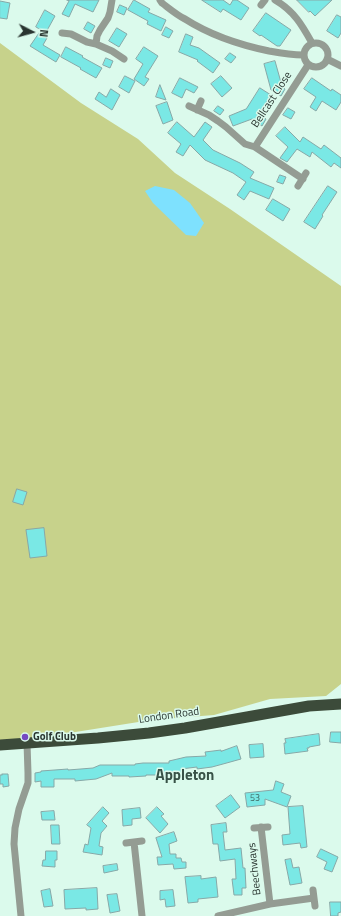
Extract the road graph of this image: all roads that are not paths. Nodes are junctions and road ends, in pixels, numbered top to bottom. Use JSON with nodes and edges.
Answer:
{"nodes":[{"id":1,"x":112,"y":0,"type":"edge"},
{"id":2,"x":160,"y":0,"type":"edge"},
{"id":3,"x":275,"y":0,"type":"edge"},
{"id":4,"x":62,"y":33,"type":"dead end"},
{"id":5,"x":312,"y":43,"type":"junction"},
{"id":6,"x":96,"y":44,"type":"junction"},
{"id":7,"x":303,"y":55,"type":"junction"},
{"id":8,"x":124,"y":59,"type":"dead end"},
{"id":9,"x":327,"y":59,"type":"junction"},
{"id":10,"x":308,"y":65,"type":"junction"},
{"id":11,"x":341,"y":66,"type":"edge"},
{"id":12,"x":201,"y":101,"type":"dead end"},
{"id":13,"x":189,"y":106,"type":"dead end"},
{"id":14,"x":197,"y":110,"type":"junction"},
{"id":15,"x":255,"y":147,"type":"junction"},
{"id":16,"x":298,"y":186,"type":"dead end"},
{"id":17,"x":341,"y":704,"type":"edge"},
{"id":18,"x":27,"y":743,"type":"junction"},
{"id":19,"x":0,"y":745,"type":"edge"},
{"id":20,"x":261,"y":827,"type":"dead end"},
{"id":21,"x":142,"y":841,"type":"dead end"},
{"id":22,"x":313,"y":890,"type":"dead end"},
{"id":23,"x":270,"y":904,"type":"junction"},
{"id":24,"x":21,"y":916,"type":"edge"},
{"id":25,"x":142,"y":916,"type":"edge"},
{"id":26,"x":218,"y":916,"type":"edge"}],
"edges":[{"from":1,"to":6,"type":"street"},
{"from":2,"to":7,"type":"street"},
{"from":3,"to":5,"type":"street"},
{"from":4,"to":6,"type":"street"},
{"from":5,"to":7,"type":"street"},
{"from":5,"to":9,"type":"street"},
{"from":6,"to":8,"type":"street"},
{"from":7,"to":10,"type":"street"},
{"from":9,"to":10,"type":"street"},
{"from":9,"to":11,"type":"street"},
{"from":10,"to":15,"type":"street","name":"Bellcast Close"},
{"from":12,"to":14,"type":"street"},
{"from":13,"to":14,"type":"street"},
{"from":14,"to":15,"type":"street"},
{"from":15,"to":16,"type":"street"},
{"from":17,"to":18,"type":"highway","name":"London Road"},
{"from":18,"to":19,"type":"highway","name":"London Road"},
{"from":18,"to":24,"type":"street"},
{"from":20,"to":23,"type":"street","name":"Beechways"},
{"from":21,"to":25,"type":"street"},
{"from":22,"to":23,"type":"street"},
{"from":23,"to":26,"type":"street","name":"Beechways"}]}
